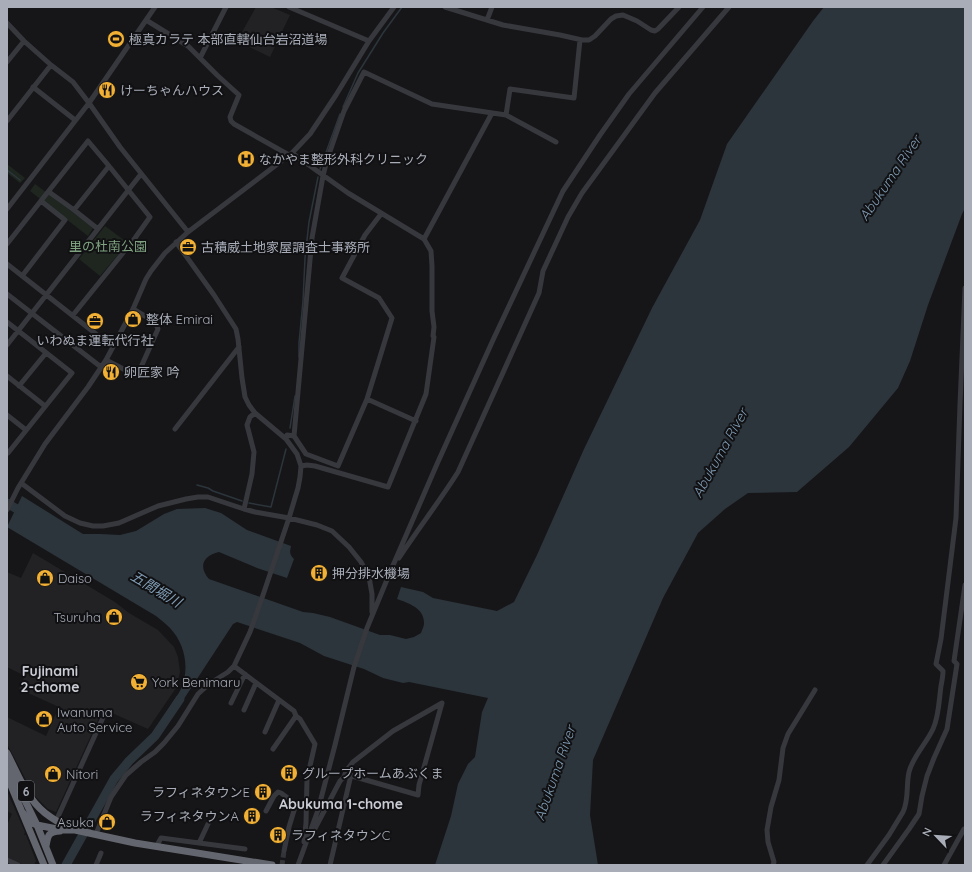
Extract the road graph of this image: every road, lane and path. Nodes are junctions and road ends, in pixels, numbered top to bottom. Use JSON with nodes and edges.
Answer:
{"nodes":[{"id":1,"x":226,"y":7,"type":"edge"},
{"id":2,"x":289,"y":7,"type":"edge"},
{"id":3,"x":394,"y":7,"type":"edge"},
{"id":4,"x":445,"y":7,"type":"edge"},
{"id":5,"x":492,"y":7,"type":"edge"},
{"id":6,"x":678,"y":7,"type":"edge"},
{"id":7,"x":703,"y":7,"type":"edge"},
{"id":8,"x":729,"y":7,"type":"edge"},
{"id":9,"x":153,"y":8,"type":"edge"},
{"id":10,"x":146,"y":20,"type":"junction"},
{"id":11,"x":487,"y":20,"type":"junction"},
{"id":12,"x":7,"y":24,"type":"edge"},
{"id":13,"x":580,"y":40,"type":"junction"},
{"id":14,"x":369,"y":41,"type":"junction"},
{"id":15,"x":24,"y":42,"type":"junction"},
{"id":16,"x":200,"y":58,"type":"junction"},
{"id":17,"x":7,"y":62,"type":"edge"},
{"id":18,"x":51,"y":65,"type":"junction"},
{"id":19,"x":33,"y":87,"type":"junction"},
{"id":20,"x":89,"y":103,"type":"junction"},
{"id":21,"x":492,"y":113,"type":"junction"},
{"id":22,"x":506,"y":115,"type":"junction"},
{"id":23,"x":75,"y":120,"type":"junction"},
{"id":24,"x":7,"y":121,"type":"edge"},
{"id":25,"x":556,"y":142,"type":"dead end"},
{"id":26,"x":290,"y":154,"type":"junction"},
{"id":27,"x":109,"y":166,"type":"junction"},
{"id":28,"x":141,"y":174,"type":"junction"},
{"id":29,"x":323,"y":176,"type":"junction"},
{"id":30,"x":128,"y":191,"type":"junction"},
{"id":31,"x":48,"y":192,"type":"junction"},
{"id":32,"x":41,"y":201,"type":"junction"},
{"id":33,"x":7,"y":209,"type":"edge"},
{"id":34,"x":74,"y":210,"type":"junction"},
{"id":35,"x":381,"y":214,"type":"junction"},
{"id":36,"x":98,"y":229,"type":"junction"},
{"id":37,"x":188,"y":232,"type":"junction"},
{"id":38,"x":424,"y":239,"type":"junction"},
{"id":39,"x":176,"y":242,"type":"junction"},
{"id":40,"x":7,"y":244,"type":"edge"},
{"id":41,"x":7,"y":264,"type":"edge"},
{"id":42,"x":22,"y":276,"type":"junction"},
{"id":43,"x":965,"y":288,"type":"edge"},
{"id":44,"x":7,"y":294,"type":"edge"},
{"id":45,"x":47,"y":295,"type":"junction"},
{"id":46,"x":132,"y":309,"type":"junction"},
{"id":47,"x":32,"y":314,"type":"junction"},
{"id":48,"x":73,"y":315,"type":"junction"},
{"id":49,"x":7,"y":322,"type":"edge"},
{"id":50,"x":18,"y":331,"type":"junction"},
{"id":51,"x":96,"y":334,"type":"dead end"},
{"id":52,"x":7,"y":345,"type":"edge"},
{"id":53,"x":239,"y":347,"type":"junction"},
{"id":54,"x":46,"y":353,"type":"junction"},
{"id":55,"x":106,"y":360,"type":"junction"},
{"id":56,"x":101,"y":367,"type":"junction"},
{"id":57,"x":7,"y":376,"type":"edge"},
{"id":58,"x":19,"y":386,"type":"junction"},
{"id":59,"x":367,"y":399,"type":"junction"},
{"id":60,"x":45,"y":406,"type":"junction"},
{"id":61,"x":255,"y":414,"type":"junction"},
{"id":62,"x":7,"y":415,"type":"edge"},
{"id":63,"x":416,"y":421,"type":"junction"},
{"id":64,"x":175,"y":429,"type":"dead end"},
{"id":65,"x":26,"y":430,"type":"junction"},
{"id":66,"x":294,"y":436,"type":"junction"},
{"id":67,"x":286,"y":439,"type":"junction"},
{"id":68,"x":7,"y":452,"type":"edge"},
{"id":69,"x":301,"y":466,"type":"junction"},
{"id":70,"x":19,"y":485,"type":"junction"},
{"id":71,"x":244,"y":509,"type":"junction"},
{"id":72,"x":7,"y":510,"type":"edge"},
{"id":73,"x":288,"y":520,"type":"junction"},
{"id":74,"x":390,"y":570,"type":"junction"},
{"id":75,"x":965,"y":585,"type":"edge"},
{"id":76,"x":372,"y":615,"type":"junction"},
{"id":77,"x":234,"y":666,"type":"junction"},
{"id":78,"x":245,"y":674,"type":"junction"},
{"id":79,"x":256,"y":682,"type":"junction"},
{"id":80,"x":815,"y":690,"type":"dead end"},
{"id":81,"x":279,"y":700,"type":"junction"},
{"id":82,"x":231,"y":703,"type":"dead end"},
{"id":83,"x":244,"y":710,"type":"dead end"},
{"id":84,"x":106,"y":711,"type":"dead end"},
{"id":85,"x":296,"y":716,"type":"junction"},
{"id":86,"x":265,"y":732,"type":"dead end"},
{"id":87,"x":273,"y":749,"type":"dead end"},
{"id":88,"x":7,"y":753,"type":"edge"},
{"id":89,"x":7,"y":764,"type":"edge"},
{"id":90,"x":351,"y":775,"type":"junction"},
{"id":91,"x":7,"y":776,"type":"edge"},
{"id":92,"x":344,"y":777,"type":"junction"},
{"id":93,"x":296,"y":804,"type":"junction"},
{"id":94,"x":306,"y":806,"type":"junction"},
{"id":95,"x":266,"y":811,"type":"dead end"},
{"id":96,"x":23,"y":813,"type":"junction"},
{"id":97,"x":56,"y":821,"type":"junction"},
{"id":98,"x":208,"y":824,"type":"dead end"},
{"id":99,"x":37,"y":825,"type":"junction"},
{"id":100,"x":965,"y":829,"type":"edge"},
{"id":101,"x":62,"y":830,"type":"junction"},
{"id":102,"x":74,"y":830,"type":"junction"},
{"id":103,"x":93,"y":834,"type":"junction"},
{"id":104,"x":199,"y":843,"type":"junction"},
{"id":105,"x":156,"y":846,"type":"junction"},
{"id":106,"x":46,"y":847,"type":"junction"},
{"id":107,"x":246,"y":849,"type":"dead end"},
{"id":108,"x":284,"y":851,"type":"tunnel mouth"},
{"id":109,"x":102,"y":853,"type":"dead end"},
{"id":110,"x":302,"y":853,"type":"junction"},
{"id":111,"x":7,"y":860,"type":"edge"},
{"id":112,"x":238,"y":862,"type":"edge"},
{"id":113,"x":41,"y":863,"type":"edge"},
{"id":114,"x":14,"y":864,"type":"edge"},
{"id":115,"x":53,"y":865,"type":"edge"},
{"id":116,"x":96,"y":865,"type":"edge"},
{"id":117,"x":272,"y":865,"type":"edge"},
{"id":118,"x":298,"y":865,"type":"edge"},
{"id":119,"x":330,"y":865,"type":"edge"},
{"id":120,"x":773,"y":865,"type":"edge"},
{"id":121,"x":867,"y":865,"type":"edge"},
{"id":122,"x":883,"y":865,"type":"edge"},
{"id":123,"x":944,"y":865,"type":"edge"}],
"edges":[{"from":1,"to":16,"type":"street"},
{"from":2,"to":14,"type":"street"},
{"from":3,"to":14,"type":"street"},
{"from":4,"to":11,"type":"street"},
{"from":5,"to":11,"type":"street"},
{"from":6,"to":13,"type":"street"},
{"from":7,"to":74,"type":"street"},
{"from":8,"to":74,"type":"street"},
{"from":9,"to":10,"type":"street"},
{"from":10,"to":16,"type":"street"},
{"from":10,"to":20,"type":"street"},
{"from":11,"to":13,"type":"street"},
{"from":12,"to":15,"type":"street"},
{"from":13,"to":22,"type":"street"},
{"from":14,"to":26,"type":"street"},
{"from":15,"to":17,"type":"street"},
{"from":15,"to":18,"type":"street"},
{"from":16,"to":26,"type":"street"},
{"from":18,"to":19,"type":"street"},
{"from":18,"to":20,"type":"street"},
{"from":19,"to":23,"type":"street"},
{"from":19,"to":24,"type":"street"},
{"from":20,"to":23,"type":"street"},
{"from":20,"to":28,"type":"street"},
{"from":21,"to":22,"type":"street"},
{"from":21,"to":29,"type":"street"},
{"from":21,"to":38,"type":"street"},
{"from":22,"to":25,"type":"street"},
{"from":23,"to":33,"type":"street"},
{"from":26,"to":29,"type":"street"},
{"from":26,"to":37,"type":"street"},
{"from":27,"to":30,"type":"street"},
{"from":27,"to":31,"type":"street"},
{"from":27,"to":34,"type":"street"},
{"from":28,"to":30,"type":"street"},
{"from":28,"to":37,"type":"street"},
{"from":29,"to":35,"type":"street"},
{"from":29,"to":66,"type":"street"},
{"from":30,"to":36,"type":"street"},
{"from":30,"to":48,"type":"street"},
{"from":31,"to":32,"type":"street"},
{"from":31,"to":34,"type":"street"},
{"from":32,"to":40,"type":"street"},
{"from":32,"to":42,"type":"street"},
{"from":34,"to":36,"type":"street"},
{"from":35,"to":38,"type":"street"},
{"from":35,"to":59,"type":"street"},
{"from":36,"to":45,"type":"street"},
{"from":37,"to":39,"type":"street"},
{"from":38,"to":63,"type":"street"},
{"from":39,"to":46,"type":"street"},
{"from":39,"to":53,"type":"street"},
{"from":41,"to":42,"type":"street"},
{"from":42,"to":45,"type":"street"},
{"from":43,"to":121,"type":"street"},
{"from":44,"to":47,"type":"street"},
{"from":45,"to":47,"type":"street"},
{"from":45,"to":48,"type":"street"},
{"from":46,"to":55,"type":"street"},
{"from":46,"to":55,"type":"street"},
{"from":47,"to":50,"type":"street"},
{"from":47,"to":56,"type":"street"},
{"from":48,"to":51,"type":"street"},
{"from":49,"to":50,"type":"street"},
{"from":50,"to":52,"type":"street"},
{"from":50,"to":54,"type":"street"},
{"from":53,"to":61,"type":"street"},
{"from":53,"to":64,"type":"street"},
{"from":54,"to":58,"type":"street"},
{"from":54,"to":60,"type":"street"},
{"from":55,"to":56,"type":"street"},
{"from":56,"to":70,"type":"street"},
{"from":57,"to":58,"type":"street"},
{"from":58,"to":60,"type":"street"},
{"from":59,"to":63,"type":"street"},
{"from":59,"to":66,"type":"street"},
{"from":60,"to":65,"type":"street"},
{"from":61,"to":67,"type":"street"},
{"from":61,"to":71,"type":"street"},
{"from":62,"to":65,"type":"street"},
{"from":63,"to":69,"type":"street"},
{"from":65,"to":68,"type":"street"},
{"from":66,"to":67,"type":"street"},
{"from":67,"to":69,"type":"street"},
{"from":69,"to":73,"type":"street"},
{"from":70,"to":71,"type":"street"},
{"from":70,"to":72,"type":"street"},
{"from":71,"to":73,"type":"street"},
{"from":73,"to":76,"type":"street"},
{"from":73,"to":77,"type":"street"},
{"from":74,"to":76,"type":"street"},
{"from":75,"to":122,"type":"street"},
{"from":76,"to":110,"type":"street"},
{"from":77,"to":78,"type":"street"},
{"from":77,"to":103,"type":"street"},
{"from":78,"to":79,"type":"street"},
{"from":78,"to":82,"type":"street"},
{"from":79,"to":81,"type":"street"},
{"from":79,"to":83,"type":"street"},
{"from":80,"to":120,"type":"street"},
{"from":81,"to":85,"type":"street"},
{"from":81,"to":86,"type":"street"},
{"from":84,"to":97,"type":"street"},
{"from":85,"to":87,"type":"street"},
{"from":85,"to":94,"type":"street"},
{"from":88,"to":97,"type":"highway","number":"6"},
{"from":89,"to":99,"type":"highway"},
{"from":90,"to":92,"type":"street"},
{"from":90,"to":92,"type":"street"},
{"from":90,"to":119,"type":"street"},
{"from":91,"to":96,"type":"highway"},
{"from":92,"to":110,"type":"street"},
{"from":93,"to":94,"type":"street"},
{"from":93,"to":95,"type":"street"},
{"from":93,"to":108,"type":"street"},
{"from":94,"to":110,"type":"street"},
{"from":96,"to":99,"type":"highway","number":"6"},
{"from":96,"to":113,"type":"highway"},
{"from":97,"to":102,"type":"highway","number":"6"},
{"from":98,"to":104,"type":"street"},
{"from":99,"to":101,"type":"highway","number":"6"},
{"from":99,"to":106,"type":"highway"},
{"from":100,"to":123,"type":"street"},
{"from":101,"to":102,"type":"highway","number":"6"},
{"from":101,"to":106,"type":"highway"},
{"from":102,"to":103,"type":"highway","number":"6"},
{"from":103,"to":105,"type":"highway","number":"6"},
{"from":104,"to":105,"type":"street"},
{"from":104,"to":107,"type":"street"},
{"from":105,"to":112,"type":"highway","number":"6"},
{"from":106,"to":115,"type":"highway"},
{"from":109,"to":116,"type":"street"},
{"from":110,"to":118,"type":"street"},
{"from":111,"to":114,"type":"street"},
{"from":112,"to":117,"type":"highway","number":"6"}]}
